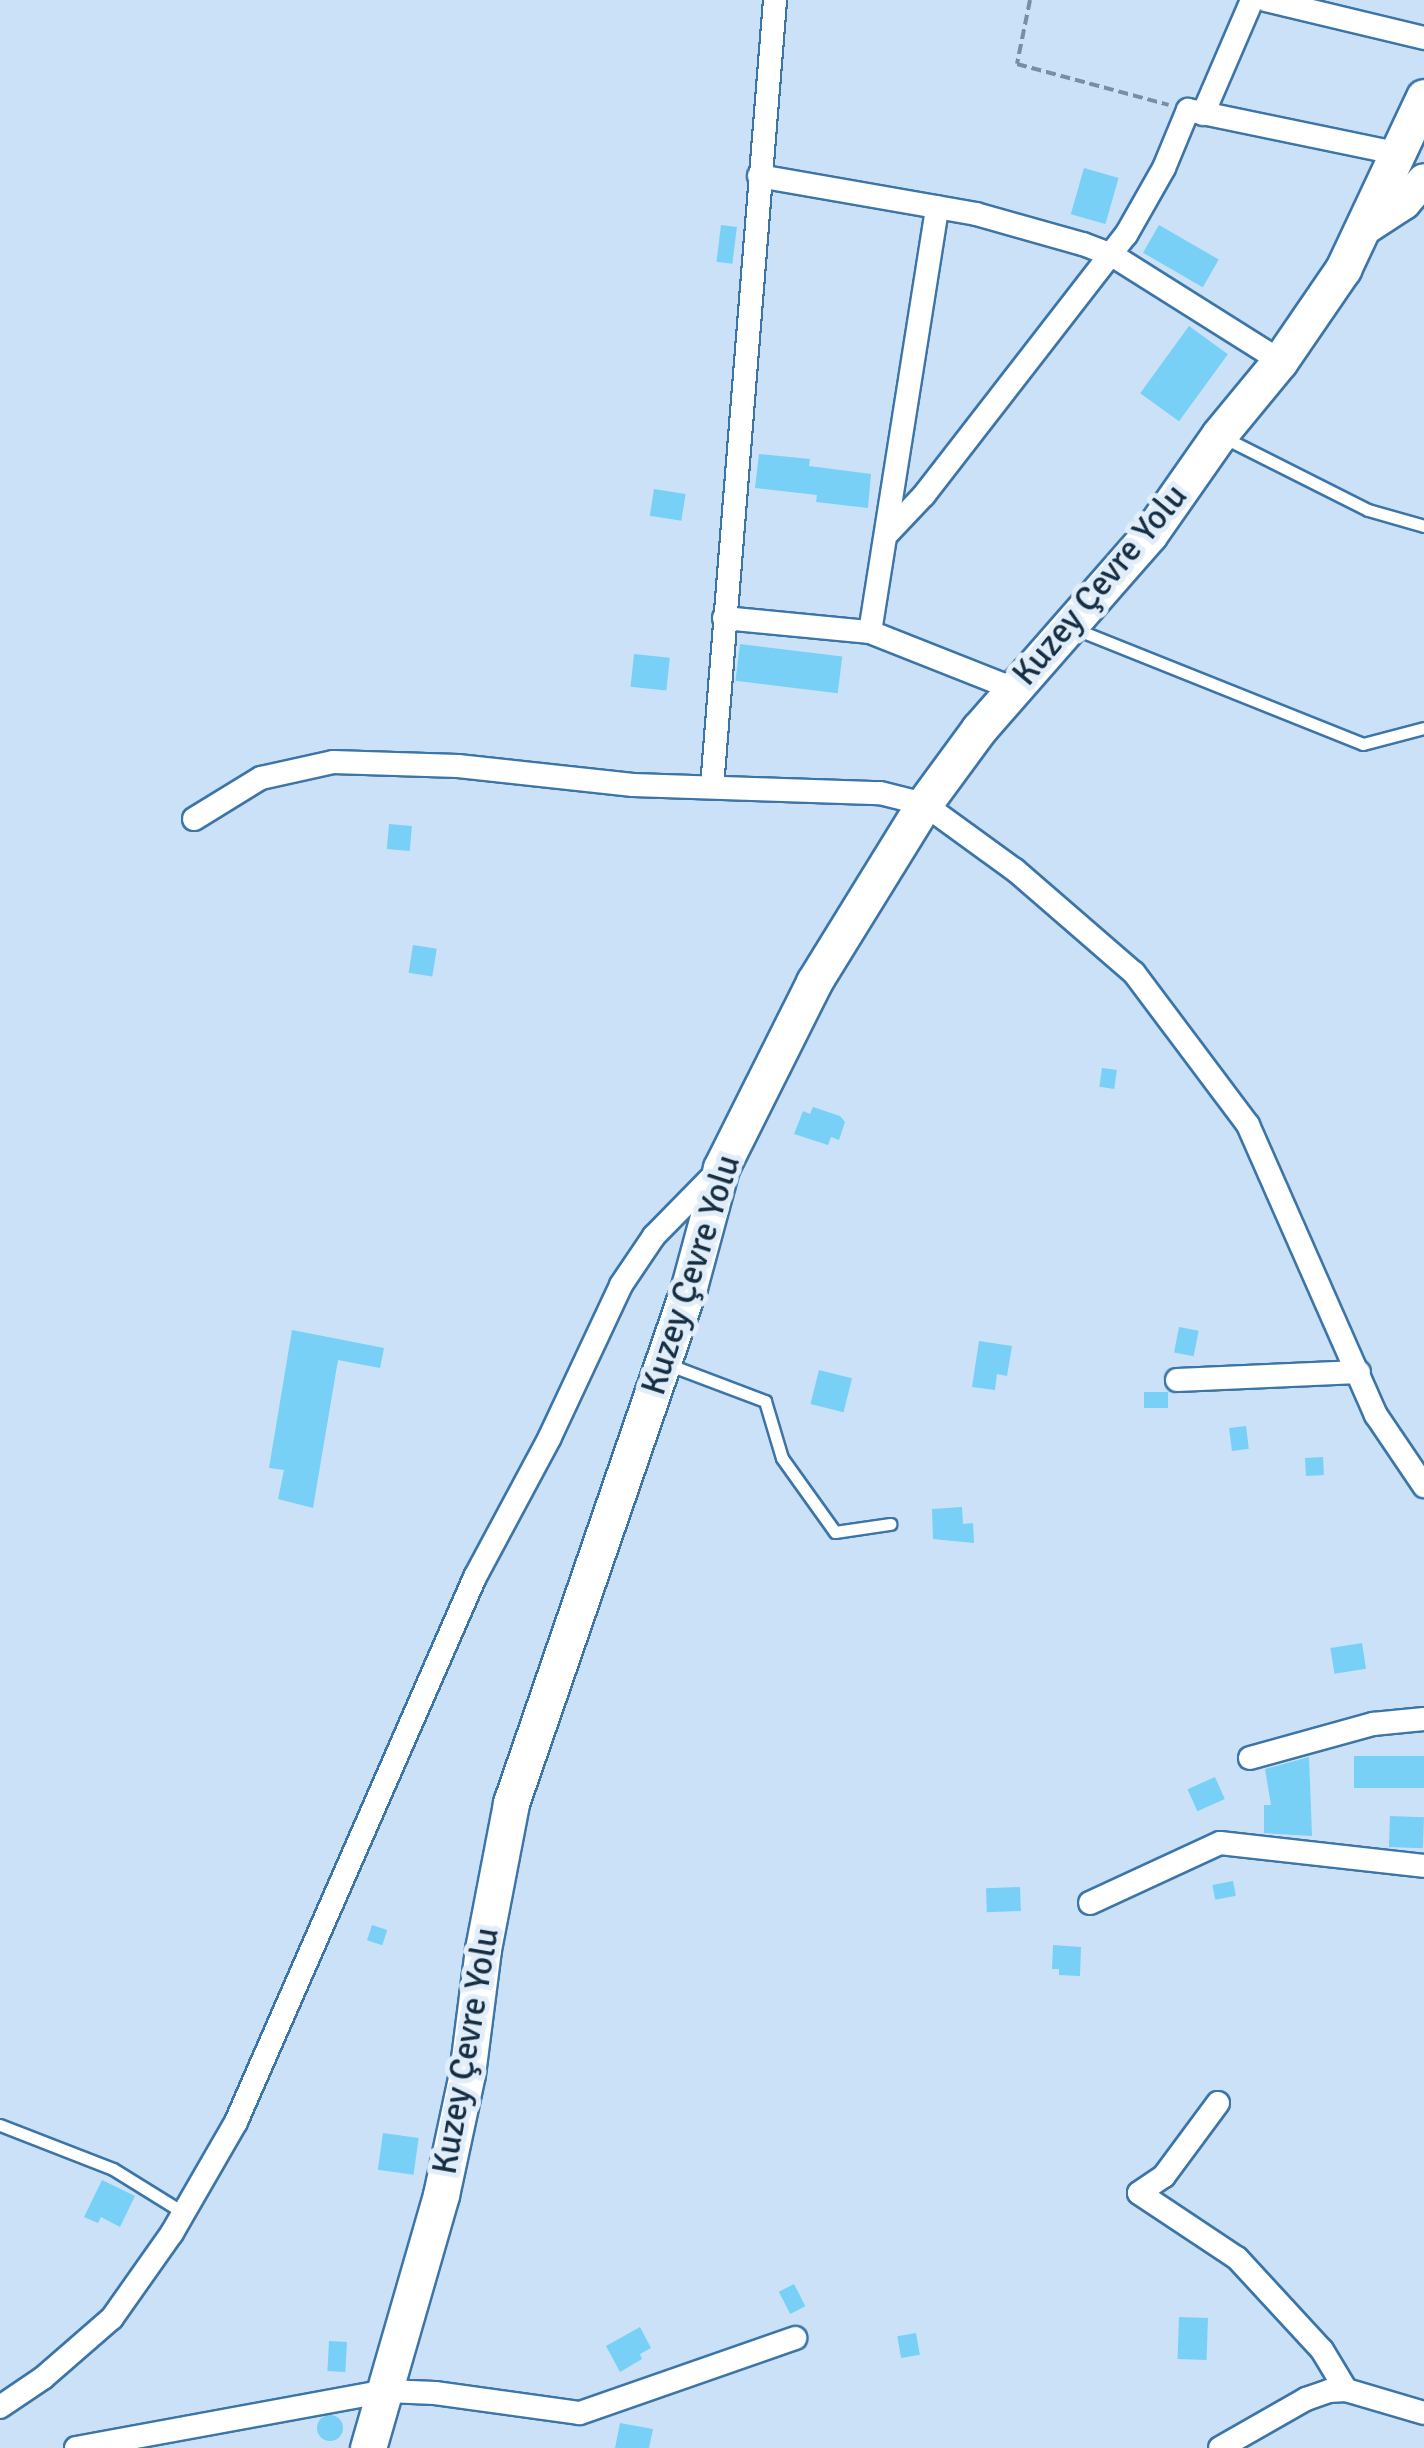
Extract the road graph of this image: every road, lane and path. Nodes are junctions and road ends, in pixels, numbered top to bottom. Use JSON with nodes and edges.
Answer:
{"nodes":[{"id":1,"x":775,"y":0,"type":"edge"},
{"id":2,"x":1030,"y":0,"type":"edge"},
{"id":3,"x":1252,"y":0,"type":"edge"},
{"id":4,"x":1266,"y":0,"type":"edge"},
{"id":5,"x":1424,"y":38,"type":"edge"},
{"id":6,"x":1424,"y":97,"type":"edge"},
{"id":7,"x":1196,"y":112,"type":"junction"},
{"id":8,"x":1412,"y":167,"type":"edge"},
{"id":9,"x":759,"y":176,"type":"junction"},
{"id":10,"x":937,"y":207,"type":"junction"},
{"id":11,"x":1112,"y":255,"type":"junction"},
{"id":12,"x":1280,"y":361,"type":"junction"},
{"id":13,"x":1218,"y":435,"type":"junction"},
{"id":14,"x":1424,"y":526,"type":"edge"},
{"id":15,"x":889,"y":532,"type":"junction"},
{"id":16,"x":724,"y":618,"type":"junction"},
{"id":17,"x":1069,"y":626,"type":"junction"},
{"id":18,"x":870,"y":632,"type":"junction"},
{"id":19,"x":1014,"y":689,"type":"junction"},
{"id":20,"x":1424,"y":728,"type":"edge"},
{"id":21,"x":712,"y":788,"type":"junction"},
{"id":22,"x":924,"y":804,"type":"junction"},
{"id":23,"x":194,"y":819,"type":"dead end"},
{"id":24,"x":721,"y":1168,"type":"junction"},
{"id":25,"x":663,"y":1363,"type":"junction"},
{"id":26,"x":1360,"y":1372,"type":"junction"},
{"id":27,"x":1177,"y":1380,"type":"dead end"},
{"id":28,"x":1424,"y":1486,"type":"edge"},
{"id":29,"x":890,"y":1524,"type":"dead end"},
{"id":30,"x":1424,"y":1720,"type":"edge"},
{"id":31,"x":1250,"y":1758,"type":"dead end"},
{"id":32,"x":1424,"y":1866,"type":"edge"},
{"id":33,"x":1090,"y":1903,"type":"dead end"},
{"id":34,"x":1218,"y":2103,"type":"dead end"},
{"id":35,"x":0,"y":2125,"type":"edge"},
{"id":36,"x":184,"y":2213,"type":"junction"},
{"id":37,"x":795,"y":2338,"type":"dead end"},
{"id":38,"x":1346,"y":2390,"type":"junction"},
{"id":39,"x":386,"y":2391,"type":"junction"},
{"id":40,"x":0,"y":2407,"type":"edge"},
{"id":41,"x":1424,"y":2413,"type":"edge"},
{"id":42,"x":76,"y":2448,"type":"edge"},
{"id":43,"x":368,"y":2448,"type":"edge"},
{"id":44,"x":1220,"y":2448,"type":"edge"}],
"edges":[{"from":1,"to":9,"type":"street"},
{"from":2,"to":7,"type":"path"},
{"from":3,"to":7,"type":"street"},
{"from":4,"to":5,"type":"street"},
{"from":6,"to":8,"type":"main road","name":"Kuzey Çevre Yolu"},
{"from":7,"to":8,"type":"street"},
{"from":7,"to":11,"type":"street"},
{"from":8,"to":12,"type":"main road","name":"Kuzey Çevre Yolu"},
{"from":9,"to":10,"type":"street"},
{"from":9,"to":16,"type":"street"},
{"from":10,"to":11,"type":"street"},
{"from":10,"to":15,"type":"street"},
{"from":11,"to":12,"type":"street"},
{"from":11,"to":15,"type":"street"},
{"from":12,"to":13,"type":"main road","name":"Kuzey Çevre Yolu"},
{"from":13,"to":14,"type":"lane"},
{"from":13,"to":17,"type":"main road","name":"Kuzey Çevre Yolu"},
{"from":15,"to":18,"type":"street"},
{"from":16,"to":18,"type":"street"},
{"from":16,"to":21,"type":"street"},
{"from":17,"to":19,"type":"main road","name":"Kuzey Çevre Yolu"},
{"from":17,"to":20,"type":"lane"},
{"from":18,"to":19,"type":"street"},
{"from":19,"to":22,"type":"main road","name":"Kuzey Çevre Yolu"},
{"from":21,"to":22,"type":"street"},
{"from":21,"to":23,"type":"street"},
{"from":22,"to":24,"type":"main road","name":"Kuzey Çevre Yolu"},
{"from":22,"to":26,"type":"street"},
{"from":24,"to":25,"type":"main road","name":"Kuzey Çevre Yolu"},
{"from":24,"to":36,"type":"street"},
{"from":25,"to":29,"type":"lane"},
{"from":25,"to":39,"type":"main road","name":"Kuzey Çevre Yolu"},
{"from":26,"to":27,"type":"street"},
{"from":26,"to":28,"type":"street"},
{"from":30,"to":31,"type":"street"},
{"from":32,"to":33,"type":"street"},
{"from":34,"to":38,"type":"street"},
{"from":35,"to":36,"type":"lane"},
{"from":36,"to":40,"type":"street"},
{"from":37,"to":39,"type":"street"},
{"from":38,"to":41,"type":"street"},
{"from":38,"to":44,"type":"street"},
{"from":39,"to":42,"type":"street"},
{"from":39,"to":43,"type":"main road","name":"Kuzey Çevre Yolu"}]}
